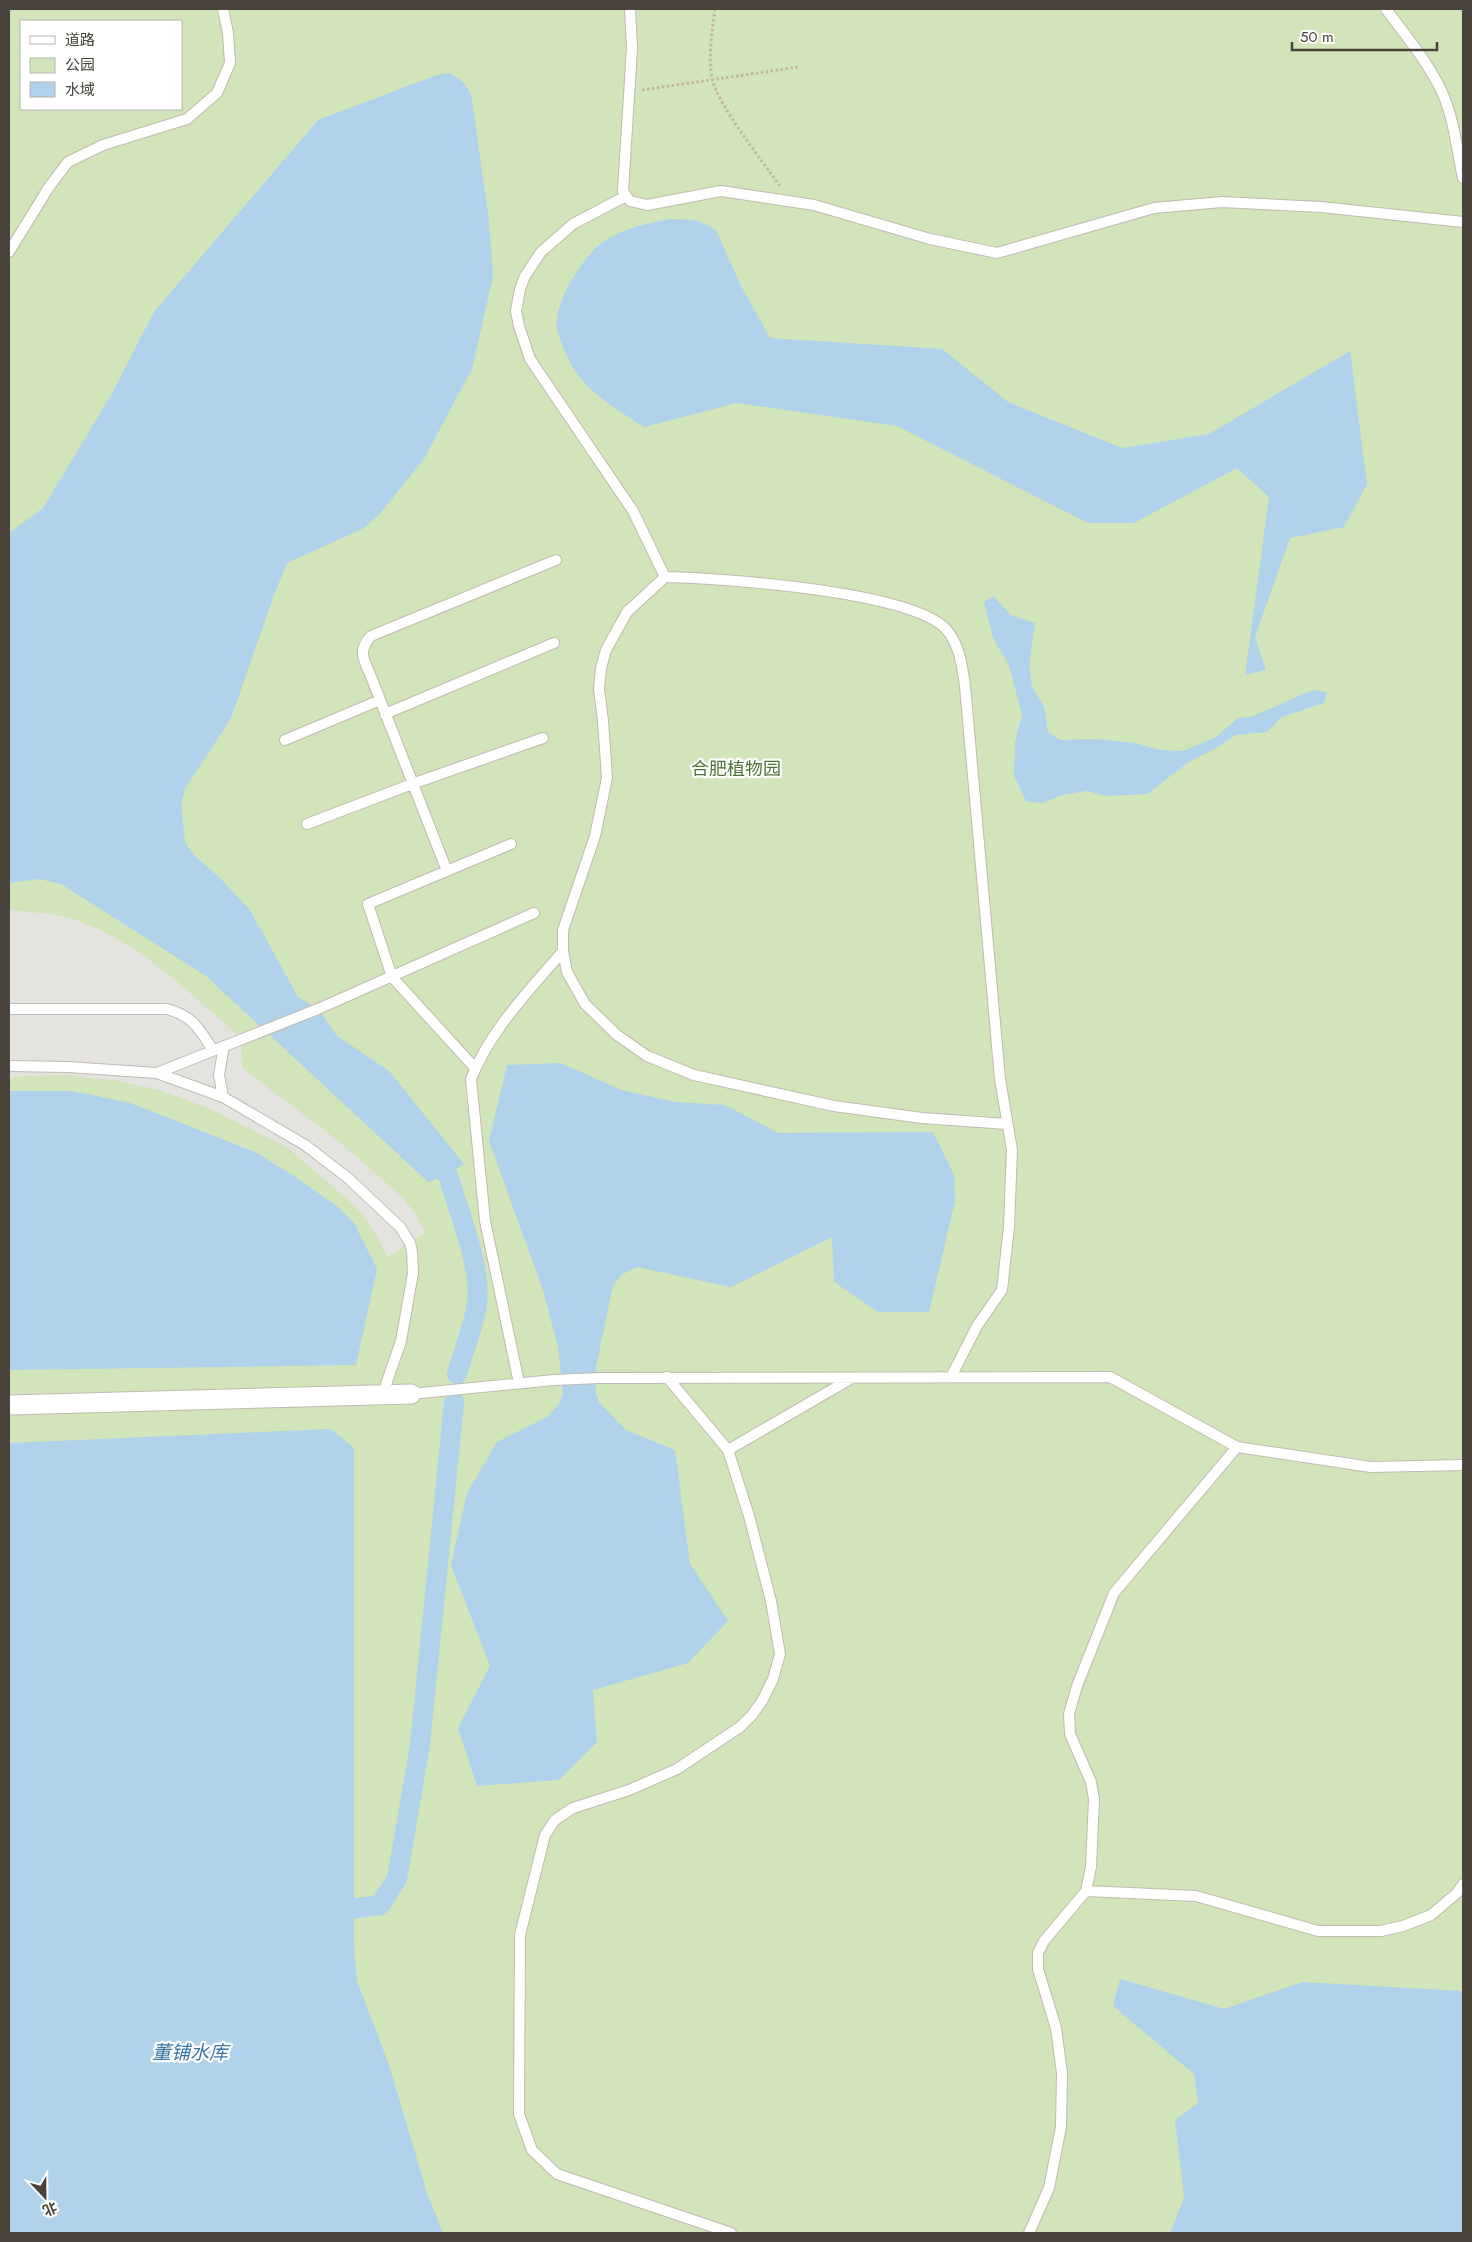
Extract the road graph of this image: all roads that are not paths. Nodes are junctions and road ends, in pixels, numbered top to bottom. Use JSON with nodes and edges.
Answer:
{"nodes":[{"id":1,"x":223,"y":9,"type":"edge"},
{"id":2,"x":630,"y":9,"type":"edge"},
{"id":3,"x":1386,"y":9,"type":"edge"},
{"id":4,"x":1463,"y":178,"type":"edge"},
{"id":5,"x":626,"y":196,"type":"junction"},
{"id":6,"x":1463,"y":222,"type":"edge"},
{"id":7,"x":9,"y":252,"type":"edge"},
{"id":8,"x":556,"y":560,"type":"dead end"},
{"id":9,"x":665,"y":577,"type":"junction"},
{"id":10,"x":554,"y":644,"type":"dead end"},
{"id":11,"x":380,"y":700,"type":"junction"},
{"id":12,"x":385,"y":714,"type":"junction"},
{"id":13,"x":543,"y":738,"type":"dead end"},
{"id":14,"x":285,"y":740,"type":"dead end"},
{"id":15,"x":412,"y":784,"type":"junction"},
{"id":16,"x":307,"y":824,"type":"dead end"},
{"id":17,"x":511,"y":844,"type":"dead end"},
{"id":18,"x":446,"y":871,"type":"junction"},
{"id":19,"x":534,"y":914,"type":"dead end"},
{"id":20,"x":563,"y":951,"type":"junction"},
{"id":21,"x":392,"y":977,"type":"junction"},
{"id":22,"x":9,"y":1009,"type":"edge"},
{"id":23,"x":224,"y":1046,"type":"junction"},
{"id":24,"x":213,"y":1050,"type":"junction"},
{"id":25,"x":9,"y":1066,"type":"edge"},
{"id":26,"x":475,"y":1068,"type":"junction"},
{"id":27,"x":157,"y":1072,"type":"junction"},
{"id":28,"x":223,"y":1097,"type":"junction"},
{"id":29,"x":1007,"y":1124,"type":"junction"},
{"id":30,"x":667,"y":1377,"type":"junction"},
{"id":31,"x":854,"y":1377,"type":"junction"},
{"id":32,"x":951,"y":1377,"type":"junction"},
{"id":33,"x":519,"y":1384,"type":"junction"},
{"id":34,"x":412,"y":1394,"type":"joint"},
{"id":35,"x":382,"y":1396,"type":"junction"},
{"id":36,"x":9,"y":1405,"type":"edge"},
{"id":37,"x":1237,"y":1447,"type":"junction"},
{"id":38,"x":728,"y":1450,"type":"junction"},
{"id":39,"x":1463,"y":1465,"type":"edge"},
{"id":40,"x":1463,"y":1884,"type":"edge"},
{"id":41,"x":1086,"y":1891,"type":"junction"},
{"id":42,"x":731,"y":2233,"type":"edge"},
{"id":43,"x":1029,"y":2233,"type":"edge"}],
"edges":[{"from":1,"to":7,"type":"lane"},
{"from":2,"to":5,"type":"lane"},
{"from":3,"to":4,"type":"lane"},
{"from":5,"to":6,"type":"lane"},
{"from":5,"to":9,"type":"lane"},
{"from":8,"to":11,"type":"lane"},
{"from":9,"to":20,"type":"lane"},
{"from":9,"to":29,"type":"lane"},
{"from":10,"to":12,"type":"lane"},
{"from":11,"to":12,"type":"lane"},
{"from":11,"to":14,"type":"lane"},
{"from":12,"to":15,"type":"lane"},
{"from":13,"to":15,"type":"lane"},
{"from":15,"to":16,"type":"lane"},
{"from":15,"to":18,"type":"lane"},
{"from":17,"to":18,"type":"lane"},
{"from":18,"to":21,"type":"lane"},
{"from":19,"to":21,"type":"lane"},
{"from":20,"to":26,"type":"lane"},
{"from":20,"to":29,"type":"lane"},
{"from":21,"to":23,"type":"lane"},
{"from":21,"to":26,"type":"lane"},
{"from":22,"to":24,"type":"lane"},
{"from":23,"to":24,"type":"lane"},
{"from":23,"to":28,"type":"lane"},
{"from":24,"to":27,"type":"lane"},
{"from":25,"to":27,"type":"lane"},
{"from":26,"to":33,"type":"lane"},
{"from":27,"to":28,"type":"lane"},
{"from":28,"to":35,"type":"lane"},
{"from":29,"to":32,"type":"lane"},
{"from":30,"to":31,"type":"lane"},
{"from":30,"to":33,"type":"lane"},
{"from":30,"to":38,"type":"lane"},
{"from":31,"to":32,"type":"lane"},
{"from":31,"to":38,"type":"lane"},
{"from":32,"to":37,"type":"lane"},
{"from":33,"to":34,"type":"lane"},
{"from":34,"to":35,"type":"street"},
{"from":35,"to":36,"type":"street"},
{"from":37,"to":39,"type":"lane"},
{"from":37,"to":41,"type":"lane"},
{"from":38,"to":42,"type":"lane"},
{"from":40,"to":41,"type":"lane"},
{"from":41,"to":43,"type":"lane"}]}
